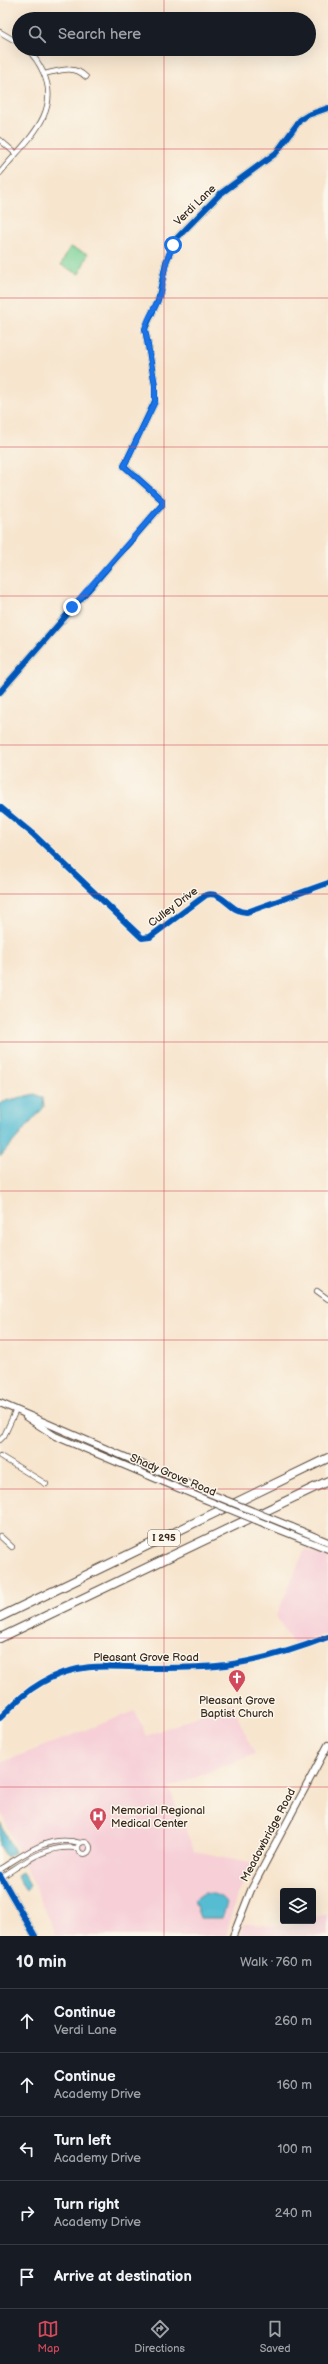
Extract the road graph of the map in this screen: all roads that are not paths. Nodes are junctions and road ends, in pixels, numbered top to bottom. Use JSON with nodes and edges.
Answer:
{"nodes":[{"id":1,"x":0,"y":32,"type":"edge"},
{"id":2,"x":12,"y":39,"type":"edge"},
{"id":3,"x":34,"y":56,"type":"edge"},
{"id":4,"x":44,"y":74,"type":"junction"},
{"id":5,"x":86,"y":77,"type":"dead end"},
{"id":6,"x":328,"y":108,"type":"edge"},
{"id":7,"x":0,"y":140,"type":"edge"},
{"id":8,"x":16,"y":153,"type":"junction"},
{"id":9,"x":0,"y":172,"type":"edge"},
{"id":10,"x":0,"y":692,"type":"edge"},
{"id":11,"x":0,"y":807,"type":"edge"},
{"id":12,"x":328,"y":883,"type":"edge"},
{"id":13,"x":317,"y":1290,"type":"dead end"},
{"id":14,"x":328,"y":1300,"type":"edge"},
{"id":15,"x":0,"y":1404,"type":"edge"},
{"id":16,"x":16,"y":1410,"type":"junction"},
{"id":17,"x":0,"y":1440,"type":"edge"},
{"id":18,"x":0,"y":1456,"type":"edge"},
{"id":19,"x":328,"y":1458,"type":"edge"},
{"id":20,"x":143,"y":1465,"type":"junction"},
{"id":21,"x":140,"y":1472,"type":"junction"},
{"id":22,"x":326,"y":1482,"type":"edge"},
{"id":23,"x":46,"y":1484,"type":"dead end"},
{"id":24,"x":0,"y":1536,"type":"edge"},
{"id":25,"x":328,"y":1542,"type":"edge"},
{"id":26,"x":12,"y":1547,"type":"dead end"},
{"id":27,"x":328,"y":1549,"type":"edge"},
{"id":28,"x":0,"y":1617,"type":"edge"},
{"id":29,"x":328,"y":1637,"type":"edge"},
{"id":30,"x":0,"y":1638,"type":"edge"},
{"id":31,"x":0,"y":1718,"type":"edge"},
{"id":32,"x":328,"y":1746,"type":"edge"},
{"id":33,"x":0,"y":1869,"type":"edge"},
{"id":34,"x":0,"y":1877,"type":"edge"},
{"id":35,"x":35,"y":1936,"type":"edge"},
{"id":36,"x":233,"y":1936,"type":"edge"}],
"edges":[{"from":1,"to":2,"type":"street"},
{"from":3,"to":4,"type":"street"},
{"from":4,"to":5,"type":"street"},
{"from":4,"to":8,"type":"street"},
{"from":6,"to":10,"type":"main road","name":"Verdi Lane"},
{"from":7,"to":8,"type":"street"},
{"from":8,"to":9,"type":"street"},
{"from":11,"to":12,"type":"street","name":"Culley Drive"},
{"from":13,"to":14,"type":"street"},
{"from":15,"to":16,"type":"main road","name":"Shady Grove Road"},
{"from":16,"to":17,"type":"street"},
{"from":16,"to":20,"type":"main road","name":"Shady Grove Road"},
{"from":16,"to":21,"type":"main road","name":"Shady Grove Road"},
{"from":18,"to":23,"type":"street"},
{"from":19,"to":28,"type":"highway","number":"I 295"},
{"from":20,"to":21,"type":"main road"},
{"from":20,"to":25,"type":"main road","name":"Shady Grove Road","bridge":true},
{"from":21,"to":27,"type":"main road","name":"Shady Grove Road","bridge":true},
{"from":22,"to":30,"type":"highway","number":"I 295"},
{"from":24,"to":26,"type":"street"},
{"from":29,"to":31,"type":"street","name":"Pleasant Grove Road"},
{"from":32,"to":36,"type":"main road","name":"Meadowbridge Road"},
{"from":33,"to":34,"type":"street"},
{"from":34,"to":35,"type":"main road"}]}
